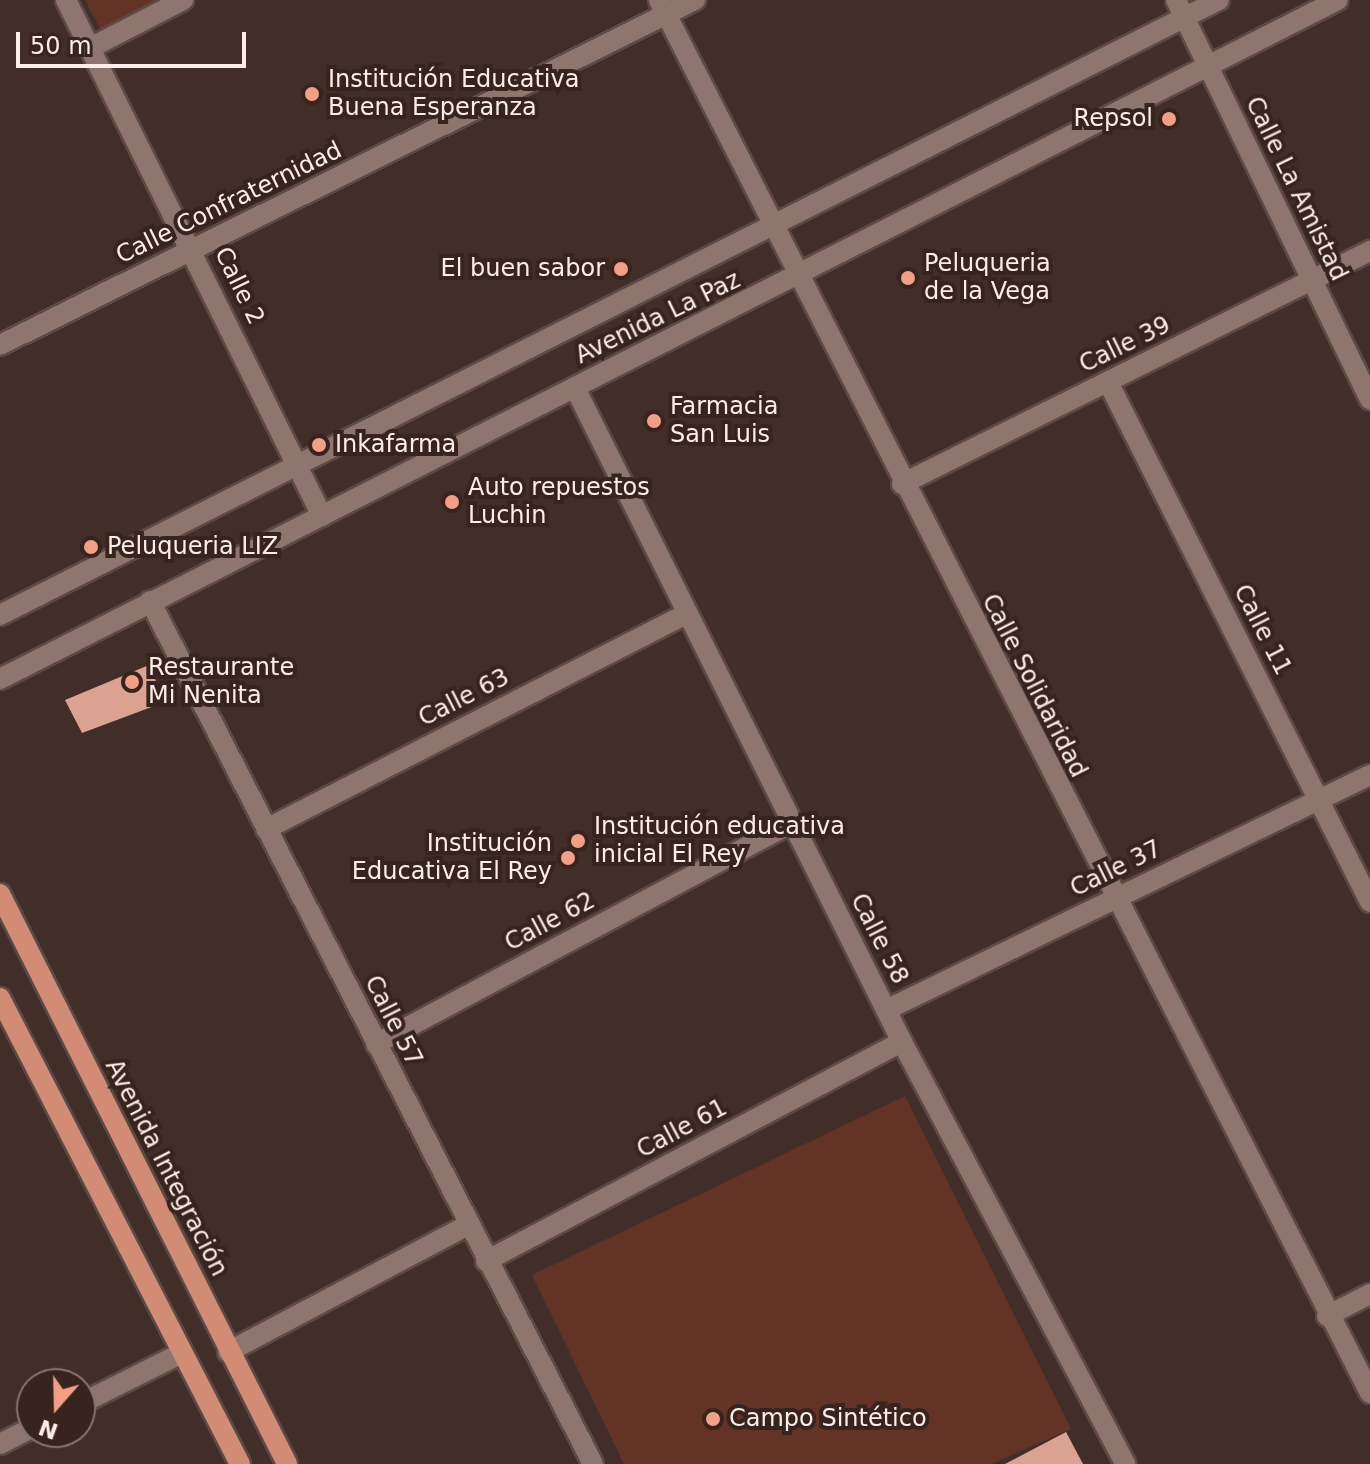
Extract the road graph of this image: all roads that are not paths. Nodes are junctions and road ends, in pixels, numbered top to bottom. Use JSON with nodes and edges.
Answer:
{"nodes":[{"id":1,"x":66,"y":0,"type":"edge"},
{"id":2,"x":183,"y":0,"type":"edge"},
{"id":3,"x":695,"y":0,"type":"edge"},
{"id":4,"x":1219,"y":0,"type":"edge"},
{"id":5,"x":1338,"y":0,"type":"edge"},
{"id":6,"x":663,"y":8,"type":"edge"},
{"id":7,"x":1181,"y":8,"type":"edge"},
{"id":8,"x":90,"y":48,"type":"junction"},
{"id":9,"x":1208,"y":65,"type":"junction"},
{"id":10,"x":773,"y":228,"type":"junction"},
{"id":11,"x":192,"y":250,"type":"junction"},
{"id":12,"x":1370,"y":251,"type":"edge"},
{"id":13,"x":800,"y":276,"type":"junction"},
{"id":14,"x":1311,"y":282,"type":"junction"},
{"id":15,"x":0,"y":345,"type":"edge"},
{"id":16,"x":1108,"y":382,"type":"junction"},
{"id":17,"x":575,"y":388,"type":"junction"},
{"id":18,"x":1370,"y":399,"type":"edge"},
{"id":19,"x":297,"y":468,"type":"junction"},
{"id":20,"x":902,"y":484,"type":"junction"},
{"id":21,"x":322,"y":516,"type":"junction"},
{"id":22,"x":150,"y":601,"type":"junction"},
{"id":23,"x":686,"y":614,"type":"junction"},
{"id":24,"x":0,"y":615,"type":"edge"},
{"id":25,"x":0,"y":679,"type":"edge"},
{"id":26,"x":1370,"y":775,"type":"edge"},
{"id":27,"x":1319,"y":800,"type":"junction"},
{"id":28,"x":792,"y":823,"type":"junction"},
{"id":29,"x":266,"y":829,"type":"junction"},
{"id":30,"x":0,"y":894,"type":"edge"},
{"id":31,"x":1114,"y":899,"type":"junction"},
{"id":32,"x":1370,"y":902,"type":"edge"},
{"id":33,"x":0,"y":998,"type":"edge"},
{"id":34,"x":886,"y":1010,"type":"junction"},
{"id":35,"x":902,"y":1042,"type":"junction"},
{"id":36,"x":376,"y":1044,"type":"junction"},
{"id":37,"x":468,"y":1225,"type":"junction"},
{"id":38,"x":486,"y":1261,"type":"junction"},
{"id":39,"x":1370,"y":1294,"type":"edge"},
{"id":40,"x":1327,"y":1316,"type":"junction"},
{"id":41,"x":228,"y":1352,"type":"junction"},
{"id":42,"x":182,"y":1353,"type":"junction"},
{"id":43,"x":1370,"y":1393,"type":"edge"},
{"id":44,"x":96,"y":1396,"type":"edge"},
{"id":45,"x":240,"y":1464,"type":"edge"},
{"id":46,"x":287,"y":1464,"type":"edge"},
{"id":47,"x":593,"y":1464,"type":"edge"},
{"id":48,"x":1125,"y":1464,"type":"edge"}],
"edges":[{"from":1,"to":8,"type":"street","name":"Calle 2"},
{"from":2,"to":8,"type":"street"},
{"from":3,"to":6,"type":"street","name":"Calle Confraternidad"},
{"from":4,"to":7,"type":"street","name":"Avenida La Paz"},
{"from":5,"to":9,"type":"street","name":"Avenida La Paz"},
{"from":6,"to":10,"type":"street","name":"Calle Solidaridad"},
{"from":6,"to":11,"type":"street","name":"Calle Confraternidad"},
{"from":7,"to":9,"type":"street","name":"Calle La Amistad"},
{"from":7,"to":10,"type":"street","name":"Avenida La Paz"},
{"from":8,"to":11,"type":"street","name":"Calle 2"},
{"from":9,"to":13,"type":"street","name":"Avenida La Paz"},
{"from":9,"to":14,"type":"street","name":"Calle La Amistad"},
{"from":10,"to":13,"type":"street","name":"Calle Solidaridad"},
{"from":10,"to":19,"type":"street","name":"Avenida La Paz"},
{"from":11,"to":15,"type":"street","name":"Calle Confraternidad"},
{"from":11,"to":19,"type":"street","name":"Calle 2"},
{"from":12,"to":14,"type":"street","name":"Calle 39"},
{"from":13,"to":17,"type":"street","name":"Avenida La Paz"},
{"from":13,"to":20,"type":"street","name":"Calle Solidaridad"},
{"from":14,"to":16,"type":"street","name":"Calle 39"},
{"from":14,"to":18,"type":"street","name":"Calle La Amistad"},
{"from":16,"to":20,"type":"street","name":"Calle 39"},
{"from":16,"to":27,"type":"street","name":"Calle 11"},
{"from":17,"to":21,"type":"street","name":"Avenida La Paz"},
{"from":17,"to":23,"type":"street","name":"Calle 58"},
{"from":19,"to":21,"type":"street","name":"Calle 2"},
{"from":19,"to":24,"type":"street","name":"Avenida La Paz"},
{"from":20,"to":31,"type":"street","name":"Calle Solidaridad"},
{"from":21,"to":22,"type":"street","name":"Avenida La Paz"},
{"from":22,"to":25,"type":"street","name":"Avenida La Paz"},
{"from":22,"to":29,"type":"street","name":"Calle 57"},
{"from":23,"to":28,"type":"street","name":"Calle 58"},
{"from":23,"to":29,"type":"street","name":"Calle 63"},
{"from":26,"to":27,"type":"street","name":"Calle 37"},
{"from":27,"to":31,"type":"street","name":"Calle 37"},
{"from":27,"to":32,"type":"street","name":"Calle 11"},
{"from":28,"to":34,"type":"street","name":"Calle 58"},
{"from":28,"to":36,"type":"street","name":"Calle 62"},
{"from":29,"to":36,"type":"street","name":"Calle 57"},
{"from":30,"to":41,"type":"main road","name":"Avenida Integración"},
{"from":31,"to":34,"type":"street","name":"Calle 37"},
{"from":31,"to":40,"type":"street","name":"Calle Solidaridad"},
{"from":33,"to":42,"type":"main road"},
{"from":34,"to":35,"type":"street","name":"Calle 58"},
{"from":35,"to":38,"type":"street","name":"Calle 61"},
{"from":35,"to":48,"type":"street","name":"Calle 58"},
{"from":36,"to":37,"type":"street","name":"Calle 57"},
{"from":37,"to":38,"type":"street","name":"Calle 57"},
{"from":37,"to":41,"type":"street"},
{"from":38,"to":47,"type":"street","name":"Calle 57"},
{"from":39,"to":40,"type":"street"},
{"from":40,"to":43,"type":"street","name":"Calle Solidaridad"},
{"from":41,"to":46,"type":"main road","name":"Avenida Integración"},
{"from":42,"to":44,"type":"street"},
{"from":42,"to":45,"type":"main road"}]}
